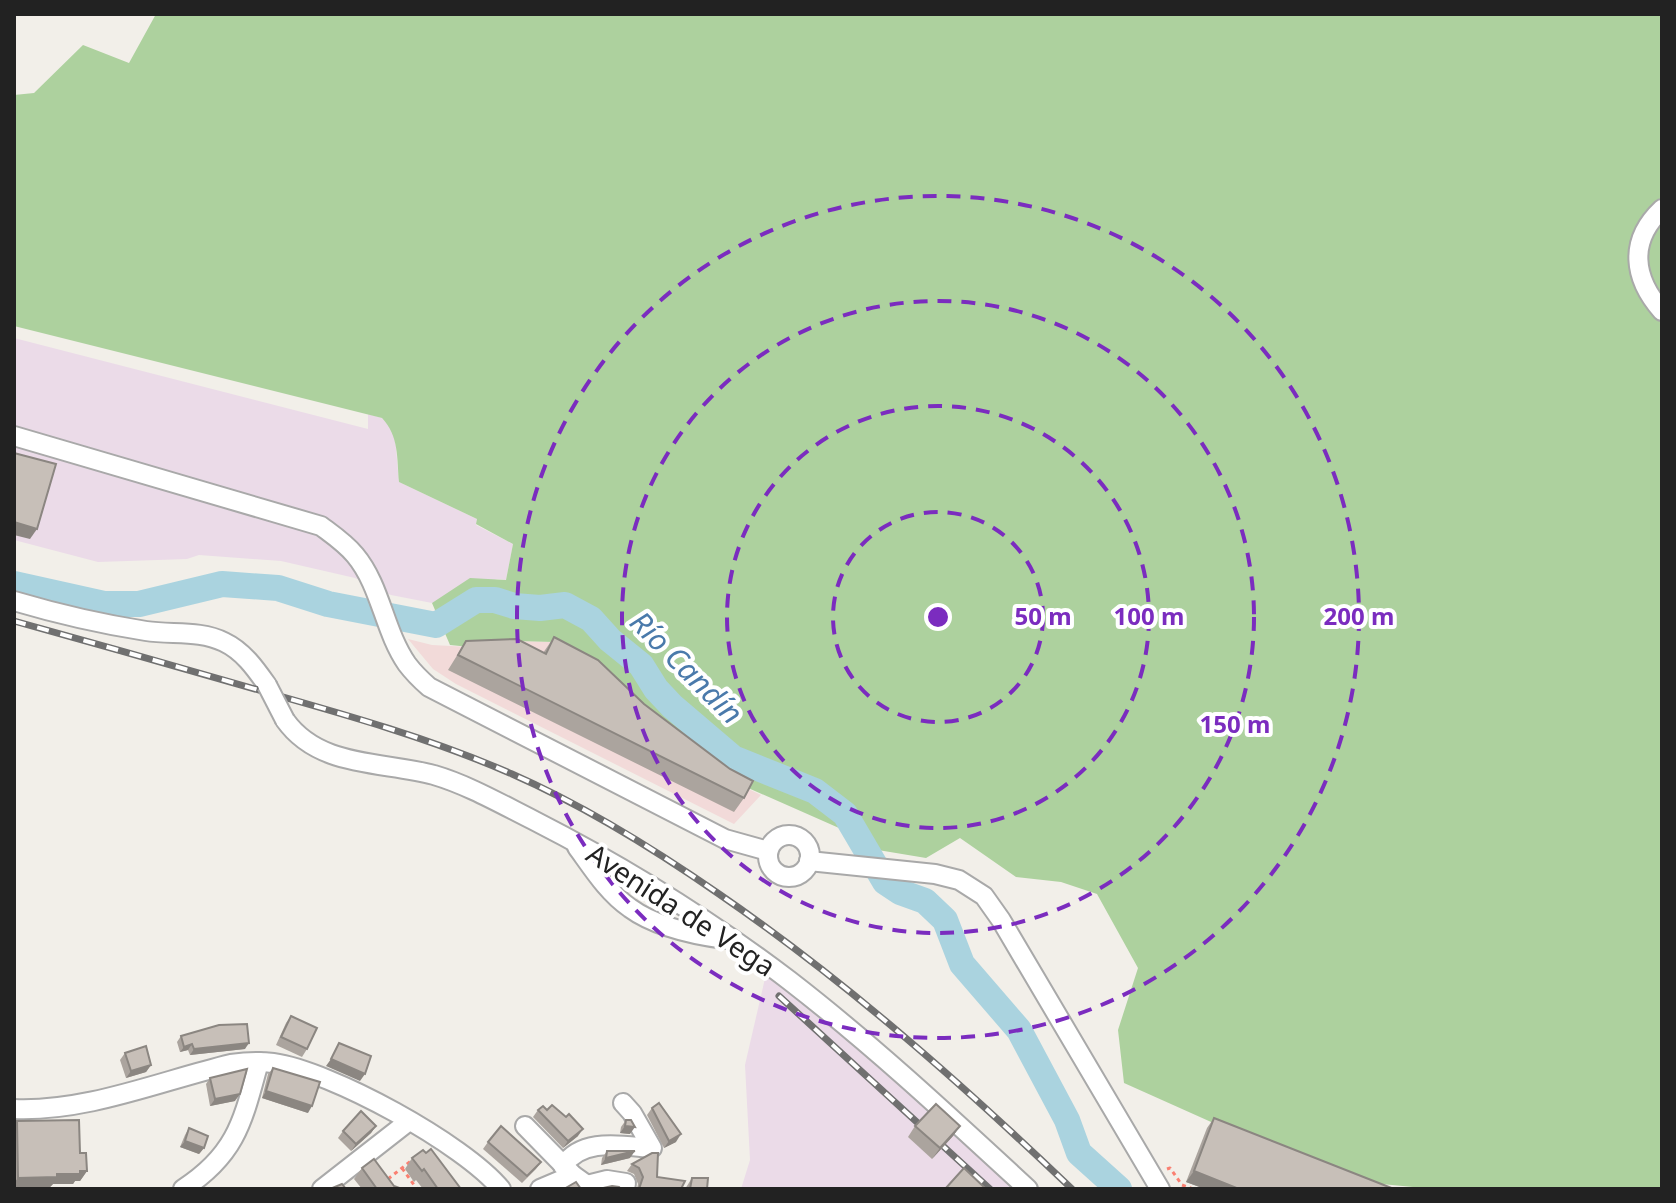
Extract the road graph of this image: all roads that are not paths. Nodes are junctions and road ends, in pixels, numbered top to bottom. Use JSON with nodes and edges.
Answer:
{"nodes":[{"id":1,"x":1662,"y":209,"type":"edge"},
{"id":2,"x":1662,"y":311,"type":"edge"},
{"id":3,"x":14,"y":436,"type":"edge"},
{"id":4,"x":14,"y":601,"type":"edge"},
{"id":5,"x":573,"y":842,"type":"junction"},
{"id":6,"x":768,"y":851,"type":"junction"},
{"id":7,"x":809,"y":861,"type":"junction"},
{"id":8,"x":732,"y":940,"type":"junction"},
{"id":9,"x":259,"y":1062,"type":"junction"},
{"id":10,"x":623,"y":1103,"type":"dead end"},
{"id":11,"x":14,"y":1109,"type":"edge"},
{"id":12,"x":409,"y":1121,"type":"junction"},
{"id":13,"x":525,"y":1126,"type":"dead end"},
{"id":14,"x":369,"y":1153,"type":"junction"},
{"id":15,"x":395,"y":1174,"type":"road end"},
{"id":16,"x":577,"y":1179,"type":"edge"},
{"id":17,"x":331,"y":1186,"type":"edge"},
{"id":18,"x":549,"y":1187,"type":"edge"},
{"id":19,"x":183,"y":1189,"type":"edge"},
{"id":20,"x":501,"y":1189,"type":"edge"},
{"id":21,"x":625,"y":1189,"type":"edge"},
{"id":22,"x":1028,"y":1189,"type":"edge"},
{"id":23,"x":1160,"y":1189,"type":"edge"}],
"edges":[{"from":1,"to":2,"type":"street"},
{"from":3,"to":6,"type":"street"},
{"from":4,"to":5,"type":"street","name":"Avenida de Vega","bridge":true},
{"from":5,"to":8,"type":"street","name":"Avenida de Vega"},
{"from":5,"to":8,"type":"street"},
{"from":6,"to":7,"type":"street"},
{"from":6,"to":7,"type":"street"},
{"from":7,"to":23,"type":"street"},
{"from":8,"to":22,"type":"street","name":"Avenida de Vega"},
{"from":9,"to":11,"type":"street"},
{"from":9,"to":12,"type":"street"},
{"from":9,"to":19,"type":"street"},
{"from":10,"to":16,"type":"street"},
{"from":12,"to":14,"type":"street"},
{"from":12,"to":20,"type":"street"},
{"from":13,"to":16,"type":"street"},
{"from":14,"to":15,"type":"street"},
{"from":14,"to":17,"type":"street"},
{"from":16,"to":18,"type":"street"},
{"from":16,"to":21,"type":"street"}]}
